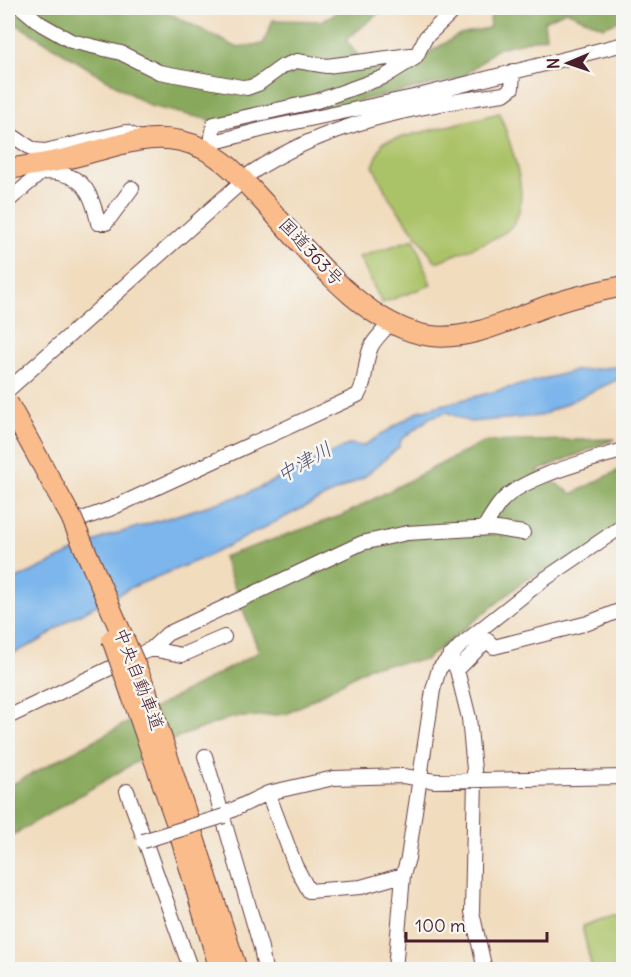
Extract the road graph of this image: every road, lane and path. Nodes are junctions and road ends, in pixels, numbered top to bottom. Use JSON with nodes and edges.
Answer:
{"nodes":[{"id":1,"x":22,"y":8,"type":"edge"},
{"id":2,"x":456,"y":8,"type":"edge"},
{"id":3,"x":624,"y":44,"type":"edge"},
{"id":4,"x":418,"y":54,"type":"junction"},
{"id":5,"x":513,"y":71,"type":"junction"},
{"id":6,"x":8,"y":133,"type":"edge"},
{"id":7,"x":142,"y":139,"type":"junction"},
{"id":8,"x":210,"y":146,"type":"junction"},
{"id":9,"x":41,"y":168,"type":"junction"},
{"id":10,"x":8,"y":169,"type":"edge"},
{"id":11,"x":251,"y":173,"type":"dead end"},
{"id":12,"x":237,"y":186,"type":"dead end"},
{"id":13,"x":132,"y":188,"type":"dead end"},
{"id":14,"x":8,"y":201,"type":"edge"},
{"id":15,"x":624,"y":286,"type":"edge"},
{"id":16,"x":388,"y":323,"type":"junction"},
{"id":17,"x":8,"y":390,"type":"edge"},
{"id":18,"x":8,"y":403,"type":"edge"},
{"id":19,"x":8,"y":424,"type":"edge"},
{"id":20,"x":624,"y":450,"type":"edge"},
{"id":21,"x":79,"y":520,"type":"dead end"},
{"id":22,"x":624,"y":525,"type":"edge"},
{"id":23,"x":483,"y":529,"type":"junction"},
{"id":24,"x":523,"y":533,"type":"dead end"},
{"id":25,"x":624,"y":609,"type":"edge"},
{"id":26,"x":224,"y":636,"type":"dead end"},
{"id":27,"x":151,"y":649,"type":"junction"},
{"id":28,"x":450,"y":656,"type":"junction"},
{"id":29,"x":457,"y":670,"type":"junction"},
{"id":30,"x":139,"y":693,"type":"junction"},
{"id":31,"x":8,"y":717,"type":"edge"},
{"id":32,"x":206,"y":756,"type":"dead end"},
{"id":33,"x":624,"y":777,"type":"edge"},
{"id":34,"x":422,"y":778,"type":"junction"},
{"id":35,"x":475,"y":780,"type":"junction"},
{"id":36,"x":127,"y":790,"type":"dead end"},
{"id":37,"x":268,"y":793,"type":"junction"},
{"id":38,"x":224,"y":814,"type":"junction"},
{"id":39,"x":143,"y":841,"type":"junction"},
{"id":40,"x":403,"y":875,"type":"junction"},
{"id":41,"x":191,"y":969,"type":"edge"},
{"id":42,"x":220,"y":969,"type":"edge"},
{"id":43,"x":237,"y":969,"type":"edge"},
{"id":44,"x":264,"y":969,"type":"edge"},
{"id":45,"x":395,"y":969,"type":"edge"},
{"id":46,"x":485,"y":969,"type":"edge"}],
"edges":[{"from":1,"to":4,"type":"street"},
{"from":2,"to":4,"type":"street"},
{"from":3,"to":5,"type":"street"},
{"from":4,"to":8,"type":"street"},
{"from":5,"to":8,"type":"street"},
{"from":5,"to":11,"type":"street"},
{"from":6,"to":7,"type":"street"},
{"from":7,"to":8,"type":"highway","name":"国道363号"},
{"from":7,"to":9,"type":"highway","name":"国道363号"},
{"from":8,"to":16,"type":"highway","name":"国道363号"},
{"from":9,"to":10,"type":"highway","name":"国道363号"},
{"from":9,"to":13,"type":"street"},
{"from":9,"to":14,"type":"street"},
{"from":12,"to":17,"type":"street"},
{"from":15,"to":16,"type":"highway","name":"国道363号"},
{"from":16,"to":21,"type":"street"},
{"from":18,"to":30,"type":"highway","name":"中央自動車道","bridge":true},
{"from":19,"to":30,"type":"highway","name":"中央自動車道","bridge":true},
{"from":20,"to":23,"type":"street"},
{"from":22,"to":28,"type":"street"},
{"from":23,"to":24,"type":"street"},
{"from":23,"to":27,"type":"street"},
{"from":25,"to":29,"type":"street"},
{"from":26,"to":27,"type":"street"},
{"from":27,"to":31,"type":"street"},
{"from":28,"to":29,"type":"street"},
{"from":28,"to":34,"type":"street"},
{"from":29,"to":35,"type":"street"},
{"from":30,"to":42,"type":"highway","name":"中央自動車道"},
{"from":30,"to":43,"type":"highway","name":"中央自動車道"},
{"from":32,"to":38,"type":"street"},
{"from":33,"to":35,"type":"street"},
{"from":34,"to":35,"type":"street"},
{"from":34,"to":37,"type":"street"},
{"from":34,"to":40,"type":"street"},
{"from":35,"to":46,"type":"street"},
{"from":36,"to":39,"type":"street"},
{"from":37,"to":38,"type":"street"},
{"from":37,"to":40,"type":"street"},
{"from":38,"to":39,"type":"street","bridge":true},
{"from":38,"to":44,"type":"street"},
{"from":39,"to":41,"type":"street"},
{"from":40,"to":45,"type":"street"}]}
